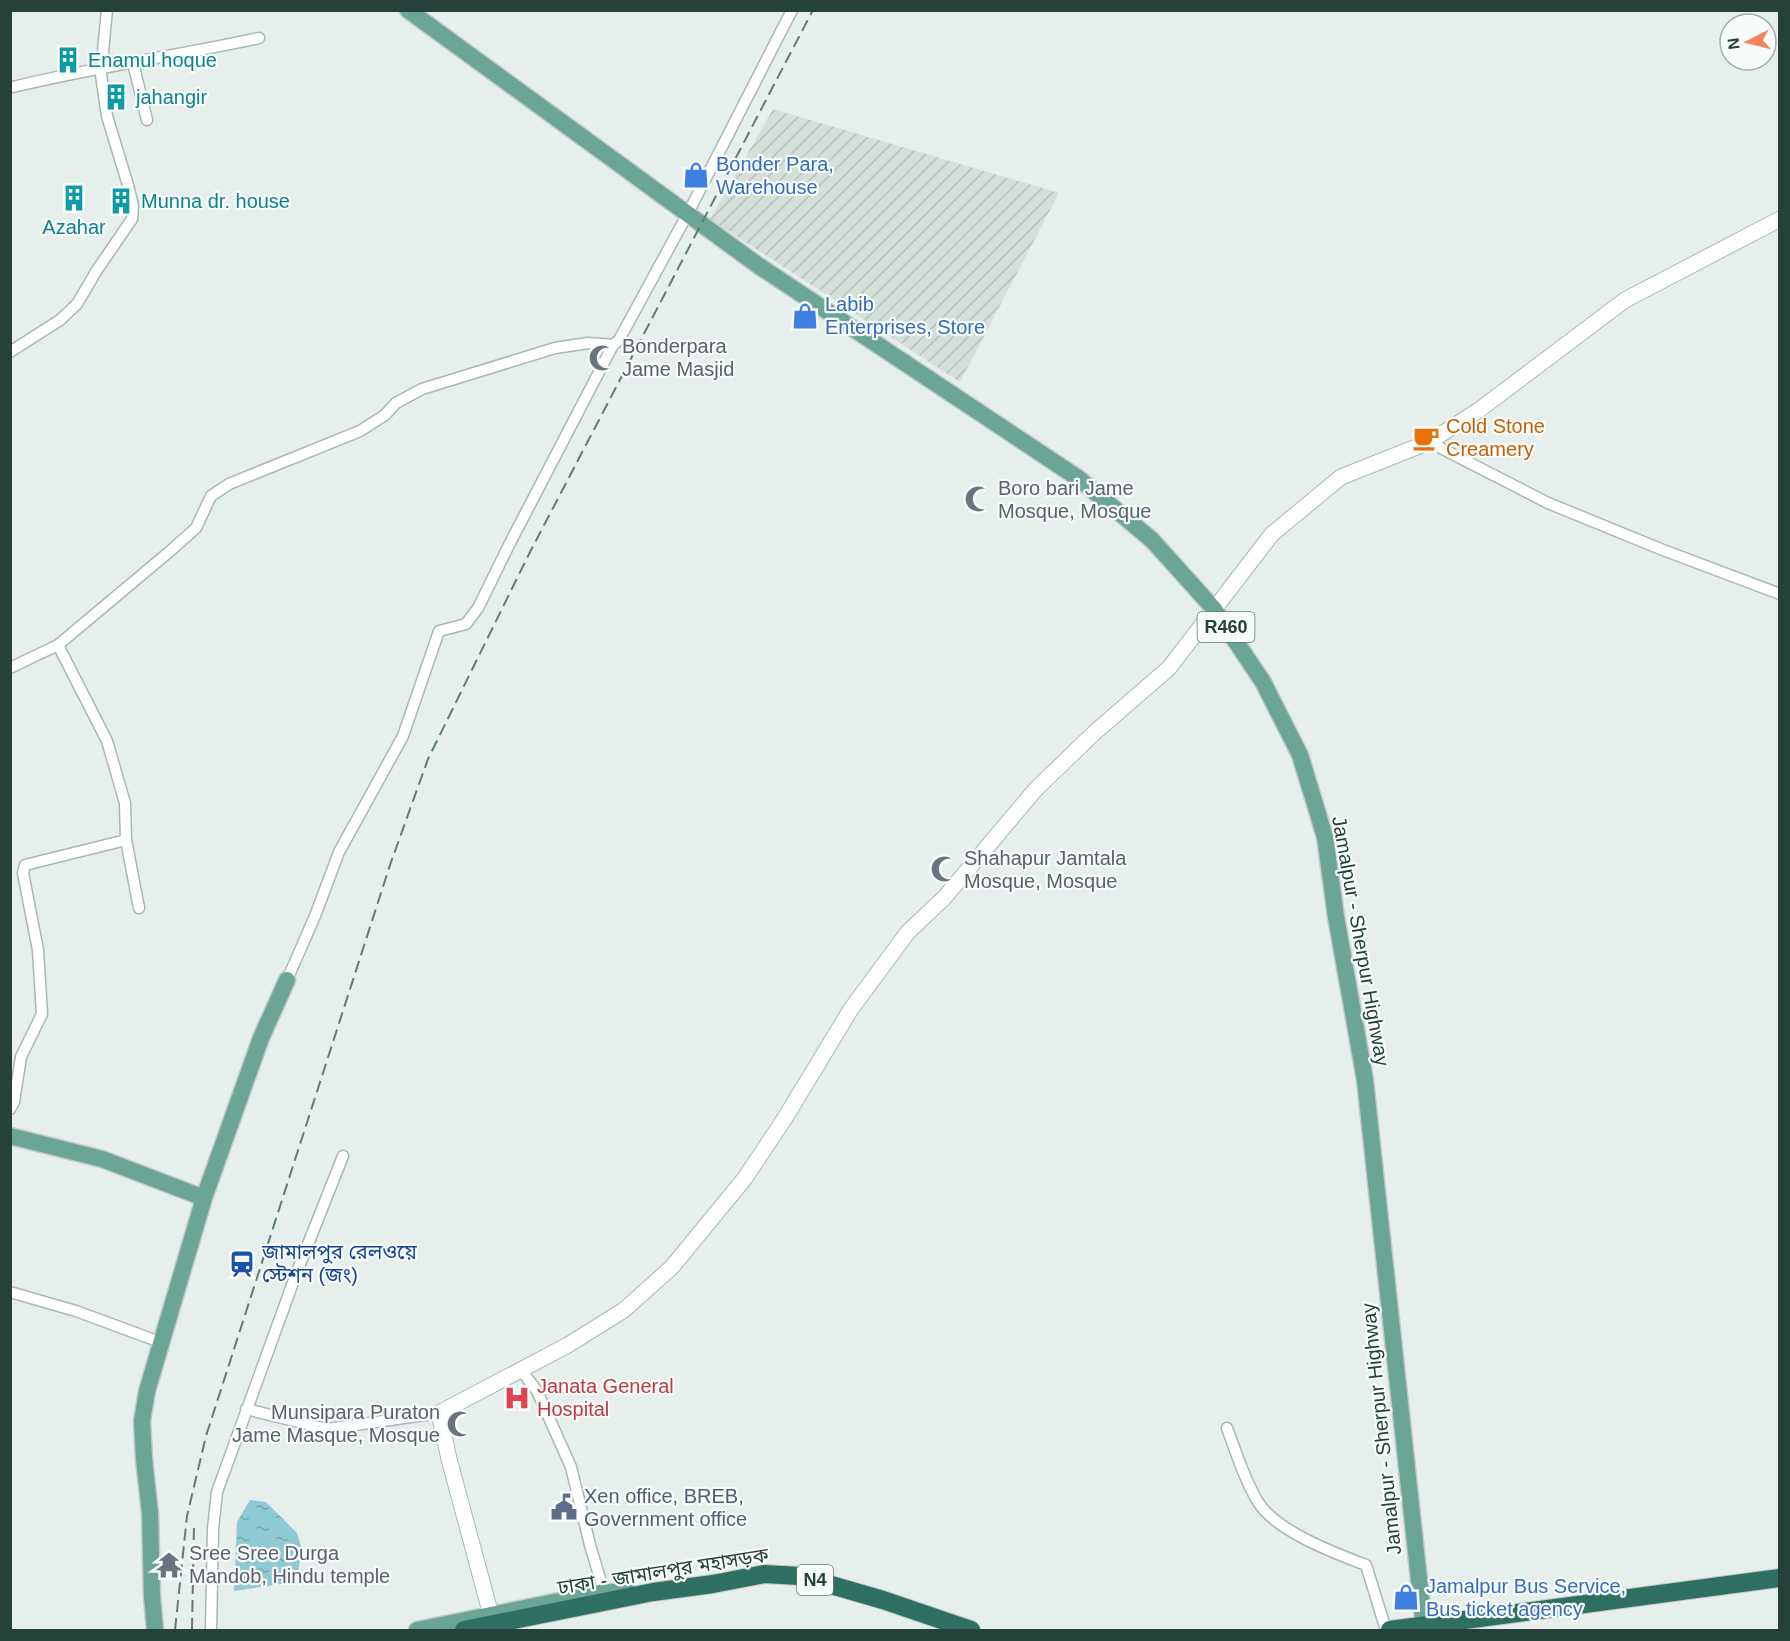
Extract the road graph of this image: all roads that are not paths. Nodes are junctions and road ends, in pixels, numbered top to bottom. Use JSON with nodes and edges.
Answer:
{"nodes":[{"id":1,"x":107,"y":10,"type":"edge"},
{"id":2,"x":408,"y":10,"type":"edge"},
{"id":3,"x":792,"y":10,"type":"edge"},
{"id":4,"x":259,"y":39,"type":"dead end"},
{"id":5,"x":133,"y":63,"type":"junction"},
{"id":6,"x":102,"y":68,"type":"junction"},
{"id":7,"x":12,"y":88,"type":"edge"},
{"id":8,"x":147,"y":120,"type":"dead end"},
{"id":9,"x":687,"y":215,"type":"junction"},
{"id":10,"x":1779,"y":219,"type":"edge"},
{"id":11,"x":613,"y":345,"type":"junction"},
{"id":12,"x":10,"y":352,"type":"edge"},
{"id":13,"x":1429,"y":442,"type":"junction"},
{"id":14,"x":1779,"y":594,"type":"edge"},
{"id":15,"x":1214,"y":609,"type":"junction"},
{"id":16,"x":58,"y":645,"type":"junction"},
{"id":17,"x":10,"y":668,"type":"edge"},
{"id":18,"x":126,"y":840,"type":"junction"},
{"id":19,"x":140,"y":908,"type":"dead end"},
{"id":20,"x":287,"y":980,"type":"joint"},
{"id":21,"x":10,"y":1110,"type":"edge"},
{"id":22,"x":10,"y":1136,"type":"edge"},
{"id":23,"x":343,"y":1156,"type":"dead end"},
{"id":24,"x":204,"y":1198,"type":"junction"},
{"id":25,"x":10,"y":1292,"type":"edge"},
{"id":26,"x":160,"y":1342,"type":"junction"},
{"id":27,"x":521,"y":1370,"type":"junction"},
{"id":28,"x":246,"y":1409,"type":"junction"},
{"id":29,"x":439,"y":1413,"type":"junction"},
{"id":30,"x":1227,"y":1428,"type":"dead end"},
{"id":31,"x":1779,"y":1578,"type":"edge"},
{"id":32,"x":604,"y":1592,"type":"junction"},
{"id":33,"x":653,"y":1592,"type":"junction"},
{"id":34,"x":491,"y":1615,"type":"junction"},
{"id":35,"x":1424,"y":1626,"type":"junction"},
{"id":36,"x":964,"y":1629,"type":"edge"},
{"id":37,"x":155,"y":1630,"type":"edge"},
{"id":38,"x":211,"y":1630,"type":"edge"},
{"id":39,"x":417,"y":1630,"type":"edge"},
{"id":40,"x":464,"y":1630,"type":"edge"},
{"id":41,"x":1388,"y":1630,"type":"edge"}],
"edges":[{"from":1,"to":6,"type":"street"},
{"from":2,"to":9,"type":"main road","name":"Jamalpur - Sherpur Highway","number":"R460"},
{"from":3,"to":9,"type":"street"},
{"from":4,"to":5,"type":"street"},
{"from":5,"to":6,"type":"street"},
{"from":5,"to":8,"type":"street"},
{"from":6,"to":7,"type":"street"},
{"from":6,"to":12,"type":"street"},
{"from":9,"to":11,"type":"street"},
{"from":9,"to":15,"type":"main road","name":"Jamalpur - Sherpur Highway","number":"R460"},
{"from":10,"to":13,"type":"main road"},
{"from":11,"to":16,"type":"street"},
{"from":11,"to":20,"type":"street"},
{"from":13,"to":14,"type":"street"},
{"from":13,"to":15,"type":"main road"},
{"from":15,"to":27,"type":"main road"},
{"from":15,"to":35,"type":"main road","name":"Jamalpur - Sherpur Highway","number":"R460"},
{"from":16,"to":17,"type":"street"},
{"from":16,"to":18,"type":"street"},
{"from":18,"to":19,"type":"street"},
{"from":18,"to":21,"type":"street"},
{"from":20,"to":24,"type":"main road"},
{"from":22,"to":24,"type":"main road"},
{"from":23,"to":28,"type":"street"},
{"from":24,"to":26,"type":"main road"},
{"from":25,"to":26,"type":"street"},
{"from":26,"to":37,"type":"main road"},
{"from":27,"to":29,"type":"main road"},
{"from":27,"to":32,"type":"street"},
{"from":28,"to":29,"type":"street"},
{"from":28,"to":38,"type":"street"},
{"from":29,"to":34,"type":"main road"},
{"from":30,"to":41,"type":"street"},
{"from":31,"to":35,"type":"highway"},
{"from":32,"to":33,"type":"main road"},
{"from":32,"to":34,"type":"main road"},
{"from":33,"to":36,"type":"highway","name":"ঢাকা - জামালপুর মহাসড়ক","number":"N4"},
{"from":33,"to":40,"type":"highway","name":"ঢাকা - জামালপুর মহাসড়ক","number":"N4"},
{"from":34,"to":39,"type":"main road"},
{"from":35,"to":41,"type":"highway"}]}
